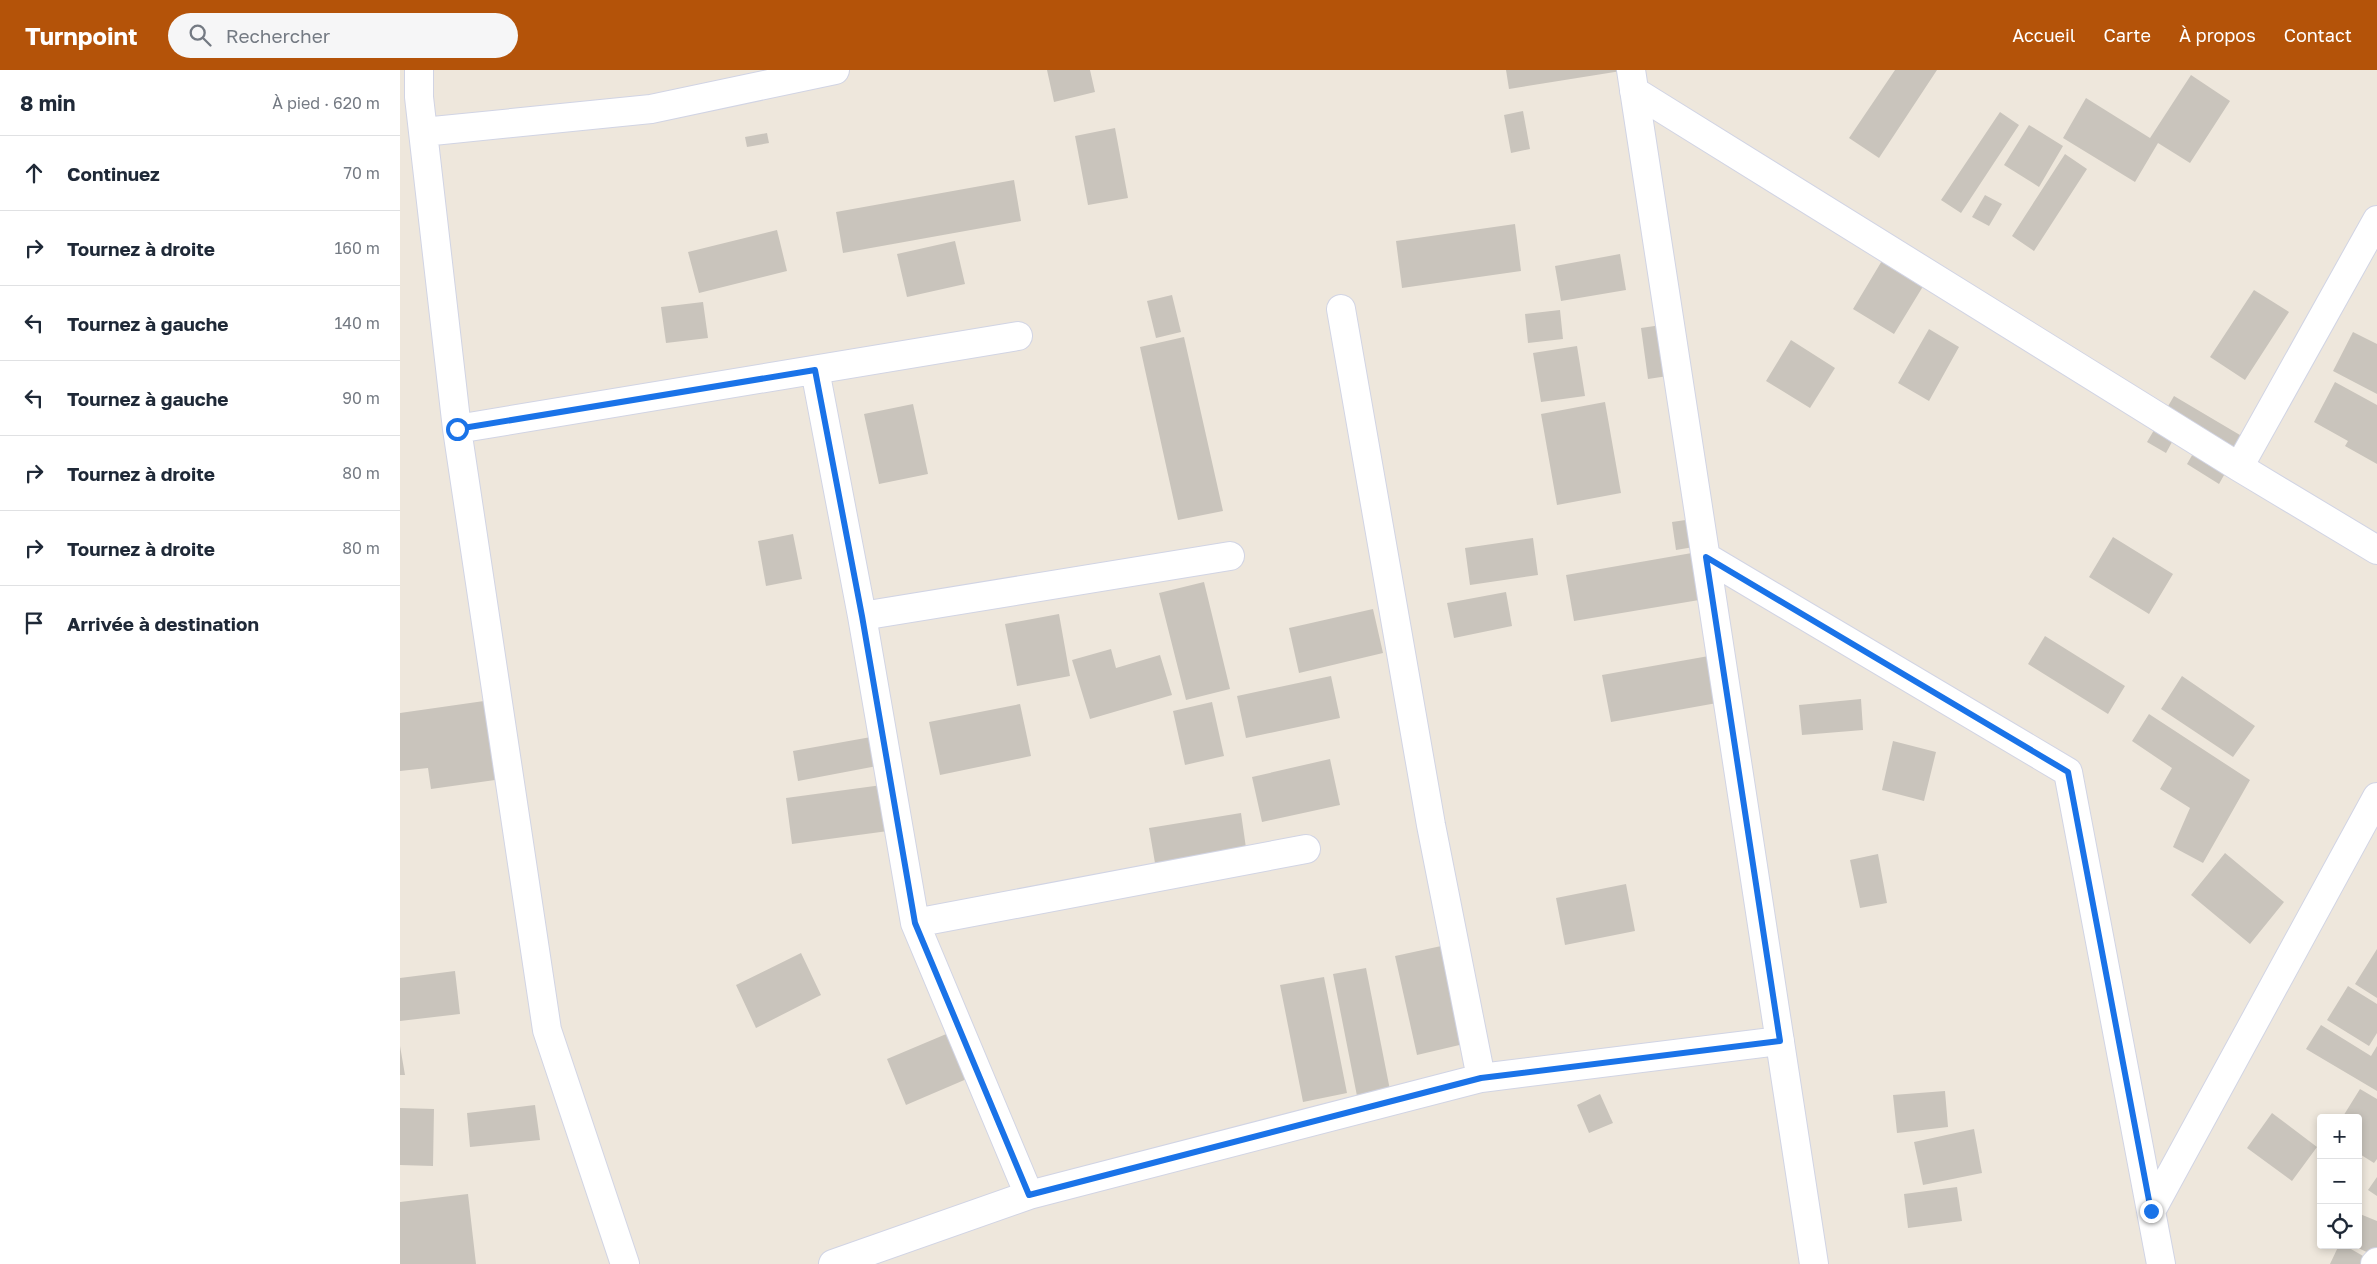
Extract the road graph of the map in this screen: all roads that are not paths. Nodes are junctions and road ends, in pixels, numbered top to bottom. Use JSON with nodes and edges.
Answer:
{"nodes":[{"id":1,"x":419,"y":70,"type":"edge"},
{"id":2,"x":835,"y":70,"type":"edge"},
{"id":3,"x":1633,"y":81,"type":"edge"},
{"id":4,"x":410,"y":97,"type":"edge"},
{"id":5,"x":423,"y":132,"type":"junction"},
{"id":6,"x":2377,"y":220,"type":"edge"},
{"id":7,"x":1342,"y":309,"type":"dead end"},
{"id":8,"x":1018,"y":336,"type":"dead end"},
{"id":9,"x":815,"y":370,"type":"junction"},
{"id":10,"x":457,"y":429,"type":"junction"},
{"id":11,"x":2239,"y":468,"type":"junction"},
{"id":12,"x":2377,"y":550,"type":"edge"},
{"id":13,"x":1230,"y":556,"type":"dead end"},
{"id":14,"x":1706,"y":557,"type":"junction"},
{"id":15,"x":862,"y":616,"type":"junction"},
{"id":16,"x":2377,"y":797,"type":"edge"},
{"id":17,"x":1306,"y":849,"type":"dead end"},
{"id":18,"x":915,"y":923,"type":"junction"},
{"id":19,"x":1780,"y":1041,"type":"junction"},
{"id":20,"x":1481,"y":1078,"type":"junction"},
{"id":21,"x":1029,"y":1195,"type":"junction"},
{"id":22,"x":2151,"y":1211,"type":"junction"},
{"id":23,"x":625,"y":1264,"type":"edge"},
{"id":24,"x":833,"y":1264,"type":"edge"},
{"id":25,"x":1814,"y":1264,"type":"edge"},
{"id":26,"x":2161,"y":1264,"type":"edge"}],
"edges":[{"from":1,"to":4,"type":"street"},
{"from":2,"to":5,"type":"street"},
{"from":3,"to":11,"type":"street"},
{"from":3,"to":14,"type":"street"},
{"from":4,"to":5,"type":"street"},
{"from":5,"to":10,"type":"street"},
{"from":6,"to":11,"type":"street"},
{"from":7,"to":20,"type":"street"},
{"from":8,"to":9,"type":"street"},
{"from":9,"to":10,"type":"street"},
{"from":9,"to":15,"type":"street"},
{"from":10,"to":23,"type":"street"},
{"from":11,"to":12,"type":"street"},
{"from":13,"to":15,"type":"street"},
{"from":14,"to":19,"type":"street"},
{"from":14,"to":22,"type":"street"},
{"from":15,"to":18,"type":"street"},
{"from":16,"to":22,"type":"street"},
{"from":17,"to":18,"type":"street"},
{"from":18,"to":21,"type":"street"},
{"from":19,"to":20,"type":"street"},
{"from":19,"to":25,"type":"street"},
{"from":20,"to":21,"type":"street"},
{"from":21,"to":24,"type":"street"},
{"from":22,"to":26,"type":"street"}]}
